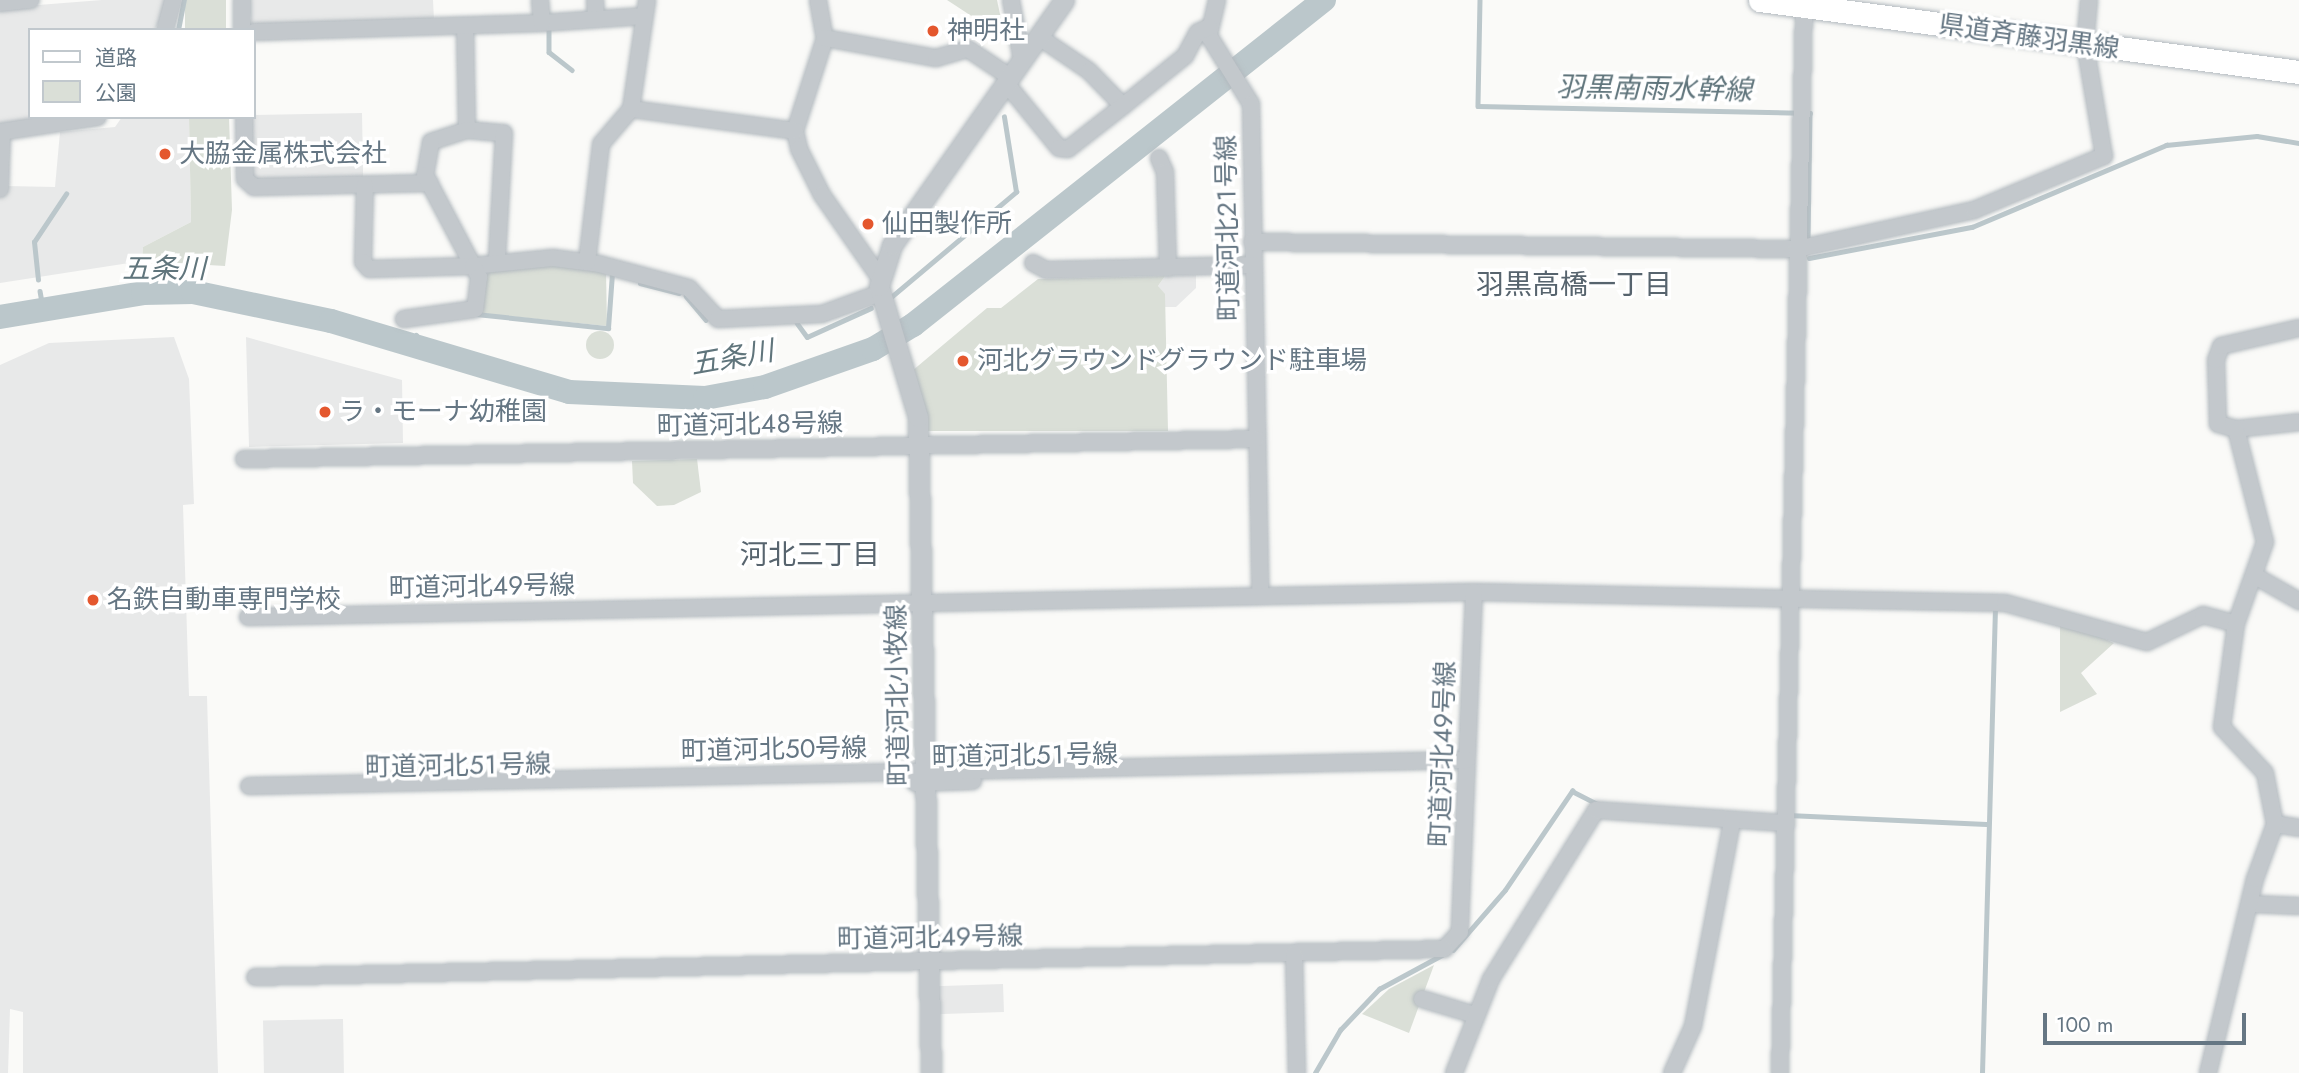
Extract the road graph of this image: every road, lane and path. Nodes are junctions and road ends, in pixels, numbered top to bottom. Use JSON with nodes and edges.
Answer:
{"nodes":[{"id":1,"x":31,"y":0,"type":"edge"},
{"id":2,"x":173,"y":0,"type":"edge"},
{"id":3,"x":242,"y":0,"type":"edge"},
{"id":4,"x":540,"y":0,"type":"edge"},
{"id":5,"x":595,"y":0,"type":"edge"},
{"id":6,"x":818,"y":0,"type":"edge"},
{"id":7,"x":1011,"y":0,"type":"edge"},
{"id":8,"x":1064,"y":0,"type":"edge"},
{"id":9,"x":1217,"y":0,"type":"edge"},
{"id":10,"x":1760,"y":0,"type":"edge"},
{"id":11,"x":2089,"y":0,"type":"edge"},
{"id":12,"x":0,"y":3,"type":"edge"},
{"id":13,"x":1804,"y":7,"type":"junction"},
{"id":14,"x":645,"y":8,"type":"edge"},
{"id":15,"x":596,"y":19,"type":"junction"},
{"id":16,"x":542,"y":23,"type":"junction"},
{"id":17,"x":466,"y":26,"type":"junction"},
{"id":18,"x":1209,"y":27,"type":"junction"},
{"id":19,"x":166,"y":28,"type":"edge"},
{"id":20,"x":242,"y":28,"type":"edge"},
{"id":21,"x":256,"y":32,"type":"edge"},
{"id":22,"x":1039,"y":37,"type":"junction"},
{"id":23,"x":825,"y":38,"type":"junction"},
{"id":24,"x":2085,"y":44,"type":"junction"},
{"id":25,"x":1022,"y":60,"type":"junction"},
{"id":26,"x":2299,"y":72,"type":"edge"},
{"id":27,"x":1008,"y":80,"type":"junction"},
{"id":28,"x":1123,"y":106,"type":"junction"},
{"id":29,"x":631,"y":109,"type":"junction"},
{"id":30,"x":85,"y":119,"type":"edge"},
{"id":31,"x":244,"y":119,"type":"edge"},
{"id":32,"x":467,"y":130,"type":"junction"},
{"id":33,"x":796,"y":131,"type":"junction"},
{"id":34,"x":1,"y":132,"type":"edge"},
{"id":35,"x":1158,"y":158,"type":"dead end"},
{"id":36,"x":430,"y":183,"type":"junction"},
{"id":37,"x":365,"y":185,"type":"junction"},
{"id":38,"x":0,"y":189,"type":"edge"},
{"id":39,"x":1252,"y":242,"type":"junction"},
{"id":40,"x":1797,"y":249,"type":"junction"},
{"id":41,"x":497,"y":260,"type":"junction"},
{"id":42,"x":587,"y":262,"type":"junction"},
{"id":43,"x":1033,"y":264,"type":"dead end"},
{"id":44,"x":1253,"y":265,"type":"junction"},
{"id":45,"x":473,"y":266,"type":"junction"},
{"id":46,"x":1168,"y":268,"type":"junction"},
{"id":47,"x":882,"y":294,"type":"junction"},
{"id":48,"x":404,"y":319,"type":"dead end"},
{"id":49,"x":2299,"y":328,"type":"edge"},
{"id":50,"x":2299,"y":422,"type":"edge"},
{"id":51,"x":2236,"y":429,"type":"junction"},
{"id":52,"x":1256,"y":439,"type":"junction"},
{"id":53,"x":919,"y":447,"type":"junction"},
{"id":54,"x":244,"y":458,"type":"dead end"},
{"id":55,"x":2255,"y":576,"type":"junction"},
{"id":56,"x":1474,"y":592,"type":"junction"},
{"id":57,"x":1789,"y":594,"type":"junction"},
{"id":58,"x":1260,"y":595,"type":"junction"},
{"id":59,"x":2299,"y":601,"type":"edge"},
{"id":60,"x":922,"y":602,"type":"junction"},
{"id":61,"x":248,"y":617,"type":"dead end"},
{"id":62,"x":2236,"y":624,"type":"junction"},
{"id":63,"x":1467,"y":760,"type":"junction"},
{"id":64,"x":925,"y":777,"type":"junction"},
{"id":65,"x":250,"y":786,"type":"dead end"},
{"id":66,"x":1732,"y":821,"type":"junction"},
{"id":67,"x":1783,"y":823,"type":"junction"},
{"id":68,"x":2274,"y":824,"type":"junction"},
{"id":69,"x":2299,"y":828,"type":"edge"},
{"id":70,"x":2252,"y":904,"type":"junction"},
{"id":71,"x":2299,"y":906,"type":"edge"},
{"id":72,"x":1294,"y":954,"type":"junction"},
{"id":73,"x":929,"y":962,"type":"junction"},
{"id":74,"x":255,"y":977,"type":"dead end"},
{"id":75,"x":1422,"y":999,"type":"dead end"},
{"id":76,"x":1475,"y":1015,"type":"junction"},
{"id":77,"x":931,"y":1073,"type":"edge"},
{"id":78,"x":1297,"y":1073,"type":"edge"},
{"id":79,"x":1454,"y":1073,"type":"edge"},
{"id":80,"x":1672,"y":1073,"type":"edge"},
{"id":81,"x":1780,"y":1073,"type":"edge"},
{"id":82,"x":2208,"y":1073,"type":"edge"}],
"edges":[{"from":1,"to":12,"type":"street"},
{"from":2,"to":19,"type":"street"},
{"from":3,"to":20,"type":"street"},
{"from":4,"to":16,"type":"street"},
{"from":5,"to":15,"type":"street"},
{"from":6,"to":23,"type":"street"},
{"from":7,"to":25,"type":"street"},
{"from":8,"to":22,"type":"street"},
{"from":9,"to":18,"type":"street"},
{"from":10,"to":13,"type":"main road","name":"県道斉藤羽黒線"},
{"from":11,"to":24,"type":"street"},
{"from":13,"to":24,"type":"main road","name":"県道斉藤羽黒線"},
{"from":13,"to":40,"type":"street"},
{"from":14,"to":15,"type":"street"},
{"from":14,"to":29,"type":"street"},
{"from":15,"to":16,"type":"street"},
{"from":16,"to":17,"type":"street"},
{"from":17,"to":21,"type":"street"},
{"from":17,"to":32,"type":"street"},
{"from":18,"to":28,"type":"street"},
{"from":18,"to":39,"type":"street","name":"町道河北２１号線"},
{"from":22,"to":25,"type":"street"},
{"from":22,"to":28,"type":"street"},
{"from":23,"to":27,"type":"street"},
{"from":23,"to":33,"type":"street"},
{"from":24,"to":26,"type":"main road","name":"県道斉藤羽黒線"},
{"from":24,"to":40,"type":"street"},
{"from":25,"to":27,"type":"street"},
{"from":27,"to":28,"type":"street"},
{"from":27,"to":47,"type":"street"},
{"from":29,"to":33,"type":"street"},
{"from":29,"to":42,"type":"street"},
{"from":30,"to":34,"type":"street"},
{"from":31,"to":37,"type":"street"},
{"from":32,"to":36,"type":"street"},
{"from":32,"to":41,"type":"street"},
{"from":33,"to":47,"type":"street"},
{"from":34,"to":38,"type":"street"},
{"from":35,"to":46,"type":"street"},
{"from":36,"to":37,"type":"street"},
{"from":36,"to":45,"type":"street"},
{"from":37,"to":45,"type":"street"},
{"from":39,"to":40,"type":"street"},
{"from":39,"to":44,"type":"street","name":"町道河北２１号線"},
{"from":40,"to":57,"type":"street"},
{"from":41,"to":42,"type":"street"},
{"from":41,"to":45,"type":"street"},
{"from":42,"to":47,"type":"street"},
{"from":43,"to":46,"type":"street"},
{"from":44,"to":46,"type":"street"},
{"from":44,"to":52,"type":"street","name":"町道河北２１号線"},
{"from":45,"to":48,"type":"street"},
{"from":47,"to":53,"type":"street","name":"町道河北小牧線"},
{"from":49,"to":51,"type":"street"},
{"from":50,"to":51,"type":"street"},
{"from":51,"to":55,"type":"street"},
{"from":52,"to":53,"type":"street","name":"町道河北４８号線"},
{"from":52,"to":58,"type":"street","name":"町道河北２１号線"},
{"from":53,"to":54,"type":"street","name":"町道河北４８号線"},
{"from":53,"to":60,"type":"street","name":"町道河北小牧線"},
{"from":55,"to":59,"type":"street"},
{"from":55,"to":62,"type":"street"},
{"from":56,"to":57,"type":"street"},
{"from":56,"to":58,"type":"street","name":"町道河北４９号線"},
{"from":56,"to":63,"type":"street","name":"町道河北４９号線"},
{"from":57,"to":62,"type":"street"},
{"from":57,"to":67,"type":"street"},
{"from":58,"to":60,"type":"street","name":"町道河北４９号線"},
{"from":60,"to":61,"type":"street","name":"町道河北４９号線"},
{"from":60,"to":64,"type":"street","name":"町道河北小牧線"},
{"from":62,"to":68,"type":"street"},
{"from":63,"to":64,"type":"street","name":"町道河北５０号線"},
{"from":63,"to":72,"type":"street","name":"町道河北４９号線"},
{"from":64,"to":65,"type":"street","name":"町道河北５０号線"},
{"from":64,"to":73,"type":"street","name":"町道河北小牧線"},
{"from":66,"to":67,"type":"street"},
{"from":66,"to":76,"type":"street"},
{"from":66,"to":80,"type":"street"},
{"from":67,"to":81,"type":"street"},
{"from":68,"to":69,"type":"street"},
{"from":68,"to":70,"type":"street"},
{"from":70,"to":71,"type":"street"},
{"from":70,"to":82,"type":"street"},
{"from":72,"to":73,"type":"street","name":"町道河北４９号線"},
{"from":72,"to":78,"type":"street"},
{"from":73,"to":74,"type":"street","name":"町道河北４９号線"},
{"from":73,"to":77,"type":"street","name":"町道河北小牧線"},
{"from":75,"to":76,"type":"street"},
{"from":76,"to":79,"type":"street"}]}
